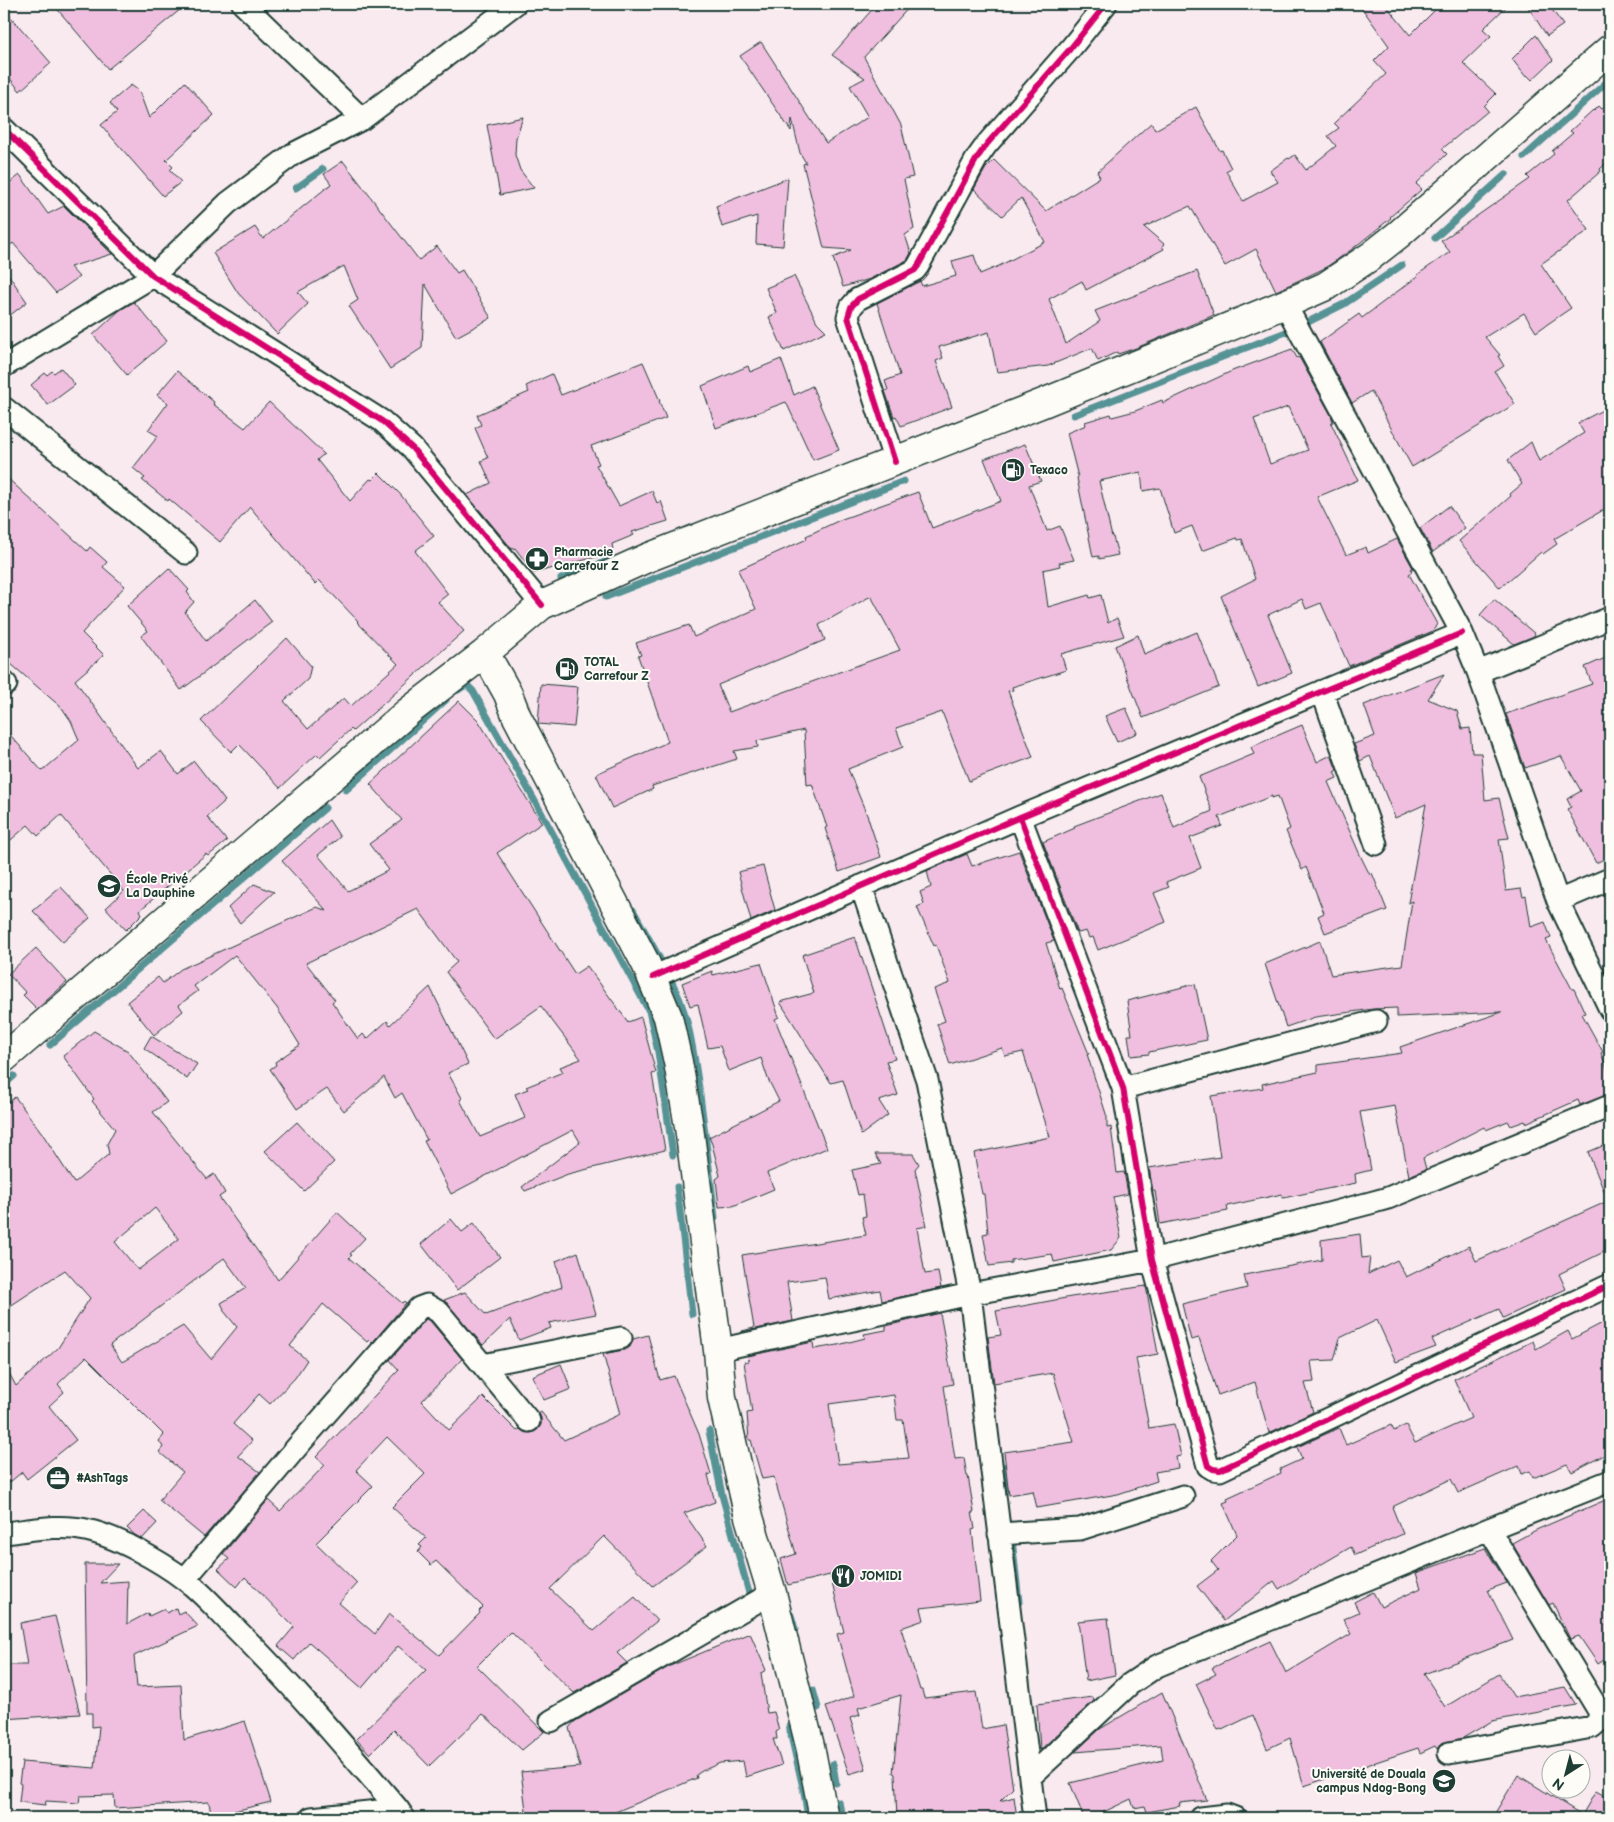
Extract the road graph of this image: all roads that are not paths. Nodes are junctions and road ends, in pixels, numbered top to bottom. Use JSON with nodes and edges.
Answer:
{"nodes":[{"id":1,"x":243,"y":4,"type":"edge"},
{"id":2,"x":515,"y":4,"type":"edge"},
{"id":3,"x":1106,"y":4,"type":"edge"},
{"id":4,"x":1610,"y":49,"type":"edge"},
{"id":5,"x":362,"y":119,"type":"junction"},
{"id":6,"x":4,"y":129,"type":"edge"},
{"id":7,"x":153,"y":276,"type":"junction"},
{"id":8,"x":1285,"y":304,"type":"junction"},
{"id":9,"x":4,"y":366,"type":"edge"},
{"id":10,"x":4,"y":408,"type":"edge"},
{"id":11,"x":895,"y":462,"type":"junction"},
{"id":12,"x":186,"y":553,"type":"dead end"},
{"id":13,"x":542,"y":605,"type":"junction"},
{"id":14,"x":1610,"y":618,"type":"edge"},
{"id":15,"x":1462,"y":633,"type":"junction"},
{"id":16,"x":485,"y":652,"type":"junction"},
{"id":17,"x":1478,"y":672,"type":"junction"},
{"id":18,"x":1322,"y":691,"type":"junction"},
{"id":19,"x":1020,"y":817,"type":"junction"},
{"id":20,"x":1376,"y":844,"type":"dead end"},
{"id":21,"x":1610,"y":879,"type":"edge"},
{"id":22,"x":861,"y":886,"type":"junction"},
{"id":23,"x":1558,"y":901,"type":"junction"},
{"id":24,"x":653,"y":977,"type":"junction"},
{"id":25,"x":1610,"y":1009,"type":"edge"},
{"id":26,"x":1376,"y":1021,"type":"dead end"},
{"id":27,"x":4,"y":1058,"type":"edge"},
{"id":28,"x":1123,"y":1088,"type":"junction"},
{"id":29,"x":1610,"y":1106,"type":"edge"},
{"id":30,"x":1152,"y":1260,"type":"junction"},
{"id":31,"x":1610,"y":1285,"type":"edge"},
{"id":32,"x":970,"y":1294,"type":"junction"},
{"id":33,"x":621,"y":1338,"type":"dead end"},
{"id":34,"x":718,"y":1350,"type":"junction"},
{"id":35,"x":483,"y":1365,"type":"junction"},
{"id":36,"x":529,"y":1421,"type":"dead end"},
{"id":37,"x":1610,"y":1481,"type":"edge"},
{"id":38,"x":1183,"y":1496,"type":"dead end"},
{"id":39,"x":1489,"y":1529,"type":"junction"},
{"id":40,"x":4,"y":1533,"type":"edge"},
{"id":41,"x":999,"y":1534,"type":"junction"},
{"id":42,"x":185,"y":1579,"type":"junction"},
{"id":43,"x":772,"y":1593,"type":"junction"},
{"id":44,"x":551,"y":1721,"type":"dead end"},
{"id":45,"x":1449,"y":1753,"type":"dead end"},
{"id":46,"x":1031,"y":1776,"type":"junction"},
{"id":47,"x":401,"y":1814,"type":"edge"},
{"id":48,"x":1230,"y":1817,"type":"edge"},
{"id":49,"x":311,"y":1818,"type":"edge"},
{"id":50,"x":824,"y":1818,"type":"edge"},
{"id":51,"x":1035,"y":1818,"type":"edge"},
{"id":52,"x":1201,"y":1818,"type":"edge"}],
"edges":[{"from":1,"to":5,"type":"street"},
{"from":2,"to":5,"type":"street"},
{"from":3,"to":11,"type":"street"},
{"from":4,"to":8,"type":"main road"},
{"from":5,"to":7,"type":"street"},
{"from":6,"to":7,"type":"street"},
{"from":7,"to":9,"type":"street"},
{"from":7,"to":13,"type":"street"},
{"from":8,"to":11,"type":"main road"},
{"from":8,"to":15,"type":"street"},
{"from":10,"to":12,"type":"street"},
{"from":11,"to":13,"type":"main road"},
{"from":13,"to":16,"type":"main road"},
{"from":14,"to":17,"type":"street"},
{"from":15,"to":17,"type":"street"},
{"from":15,"to":18,"type":"street"},
{"from":16,"to":24,"type":"main road"},
{"from":16,"to":27,"type":"main road"},
{"from":17,"to":23,"type":"street"},
{"from":18,"to":19,"type":"street"},
{"from":18,"to":20,"type":"street"},
{"from":19,"to":22,"type":"street"},
{"from":19,"to":28,"type":"street"},
{"from":21,"to":23,"type":"street"},
{"from":22,"to":24,"type":"street"},
{"from":22,"to":32,"type":"street"},
{"from":23,"to":25,"type":"street"},
{"from":24,"to":34,"type":"main road"},
{"from":26,"to":28,"type":"street"},
{"from":28,"to":30,"type":"street"},
{"from":29,"to":30,"type":"street"},
{"from":30,"to":31,"type":"street"},
{"from":30,"to":32,"type":"street"},
{"from":32,"to":34,"type":"street"},
{"from":32,"to":41,"type":"street"},
{"from":33,"to":35,"type":"street"},
{"from":34,"to":43,"type":"main road"},
{"from":35,"to":36,"type":"street"},
{"from":35,"to":42,"type":"street"},
{"from":37,"to":39,"type":"street"},
{"from":38,"to":41,"type":"street"},
{"from":39,"to":45,"type":"street"},
{"from":39,"to":46,"type":"street"},
{"from":40,"to":42,"type":"street"},
{"from":41,"to":46,"type":"street"},
{"from":42,"to":47,"type":"street"},
{"from":43,"to":44,"type":"street"},
{"from":43,"to":50,"type":"main road"},
{"from":46,"to":51,"type":"street"},
{"from":47,"to":49,"type":"street"},
{"from":48,"to":52,"type":"street"}]}
